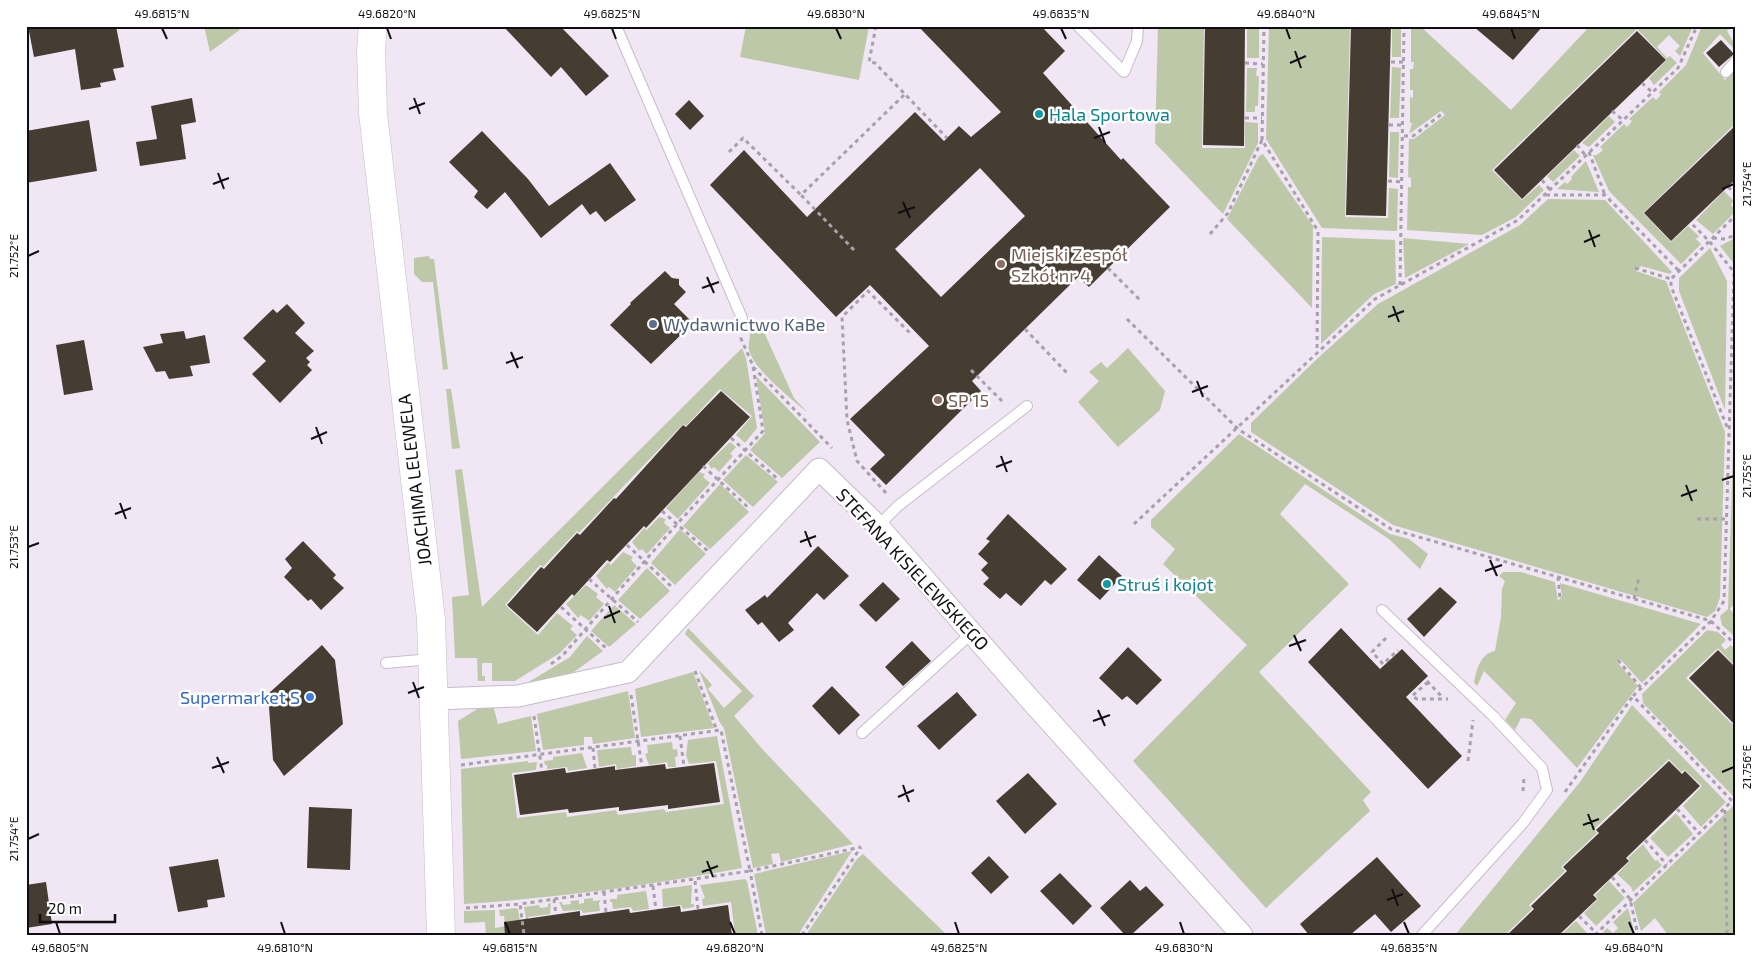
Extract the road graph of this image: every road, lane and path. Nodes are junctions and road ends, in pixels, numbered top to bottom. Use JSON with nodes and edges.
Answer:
{"nodes":[{"id":1,"x":373,"y":26,"type":"edge"},
{"id":2,"x":616,"y":26,"type":"edge"},
{"id":3,"x":876,"y":26,"type":"edge"},
{"id":4,"x":1078,"y":26,"type":"edge"},
{"id":5,"x":1138,"y":26,"type":"edge"},
{"id":6,"x":1264,"y":26,"type":"edge"},
{"id":7,"x":1404,"y":26,"type":"edge"},
{"id":8,"x":1697,"y":26,"type":"edge"},
{"id":9,"x":1391,"y":62,"type":"dead end"},
{"id":10,"x":1405,"y":62,"type":"junction"},
{"id":11,"x":1735,"y":62,"type":"edge"},
{"id":12,"x":1245,"y":63,"type":"dead end"},
{"id":13,"x":1263,"y":64,"type":"junction"},
{"id":14,"x":1726,"y":72,"type":"dead end"},
{"id":15,"x":1642,"y":83,"type":"dead end"},
{"id":16,"x":1652,"y":92,"type":"junction"},
{"id":17,"x":904,"y":95,"type":"junction"},
{"id":18,"x":1612,"y":111,"type":"dead end"},
{"id":19,"x":1443,"y":113,"type":"dead end"},
{"id":20,"x":1245,"y":118,"type":"dead end"},
{"id":21,"x":1262,"y":118,"type":"junction"},
{"id":22,"x":1623,"y":120,"type":"junction"},
{"id":23,"x":1389,"y":125,"type":"dead end"},
{"id":24,"x":1404,"y":125,"type":"junction"},
{"id":25,"x":1404,"y":136,"type":"junction"},
{"id":26,"x":947,"y":138,"type":"dead end"},
{"id":27,"x":1262,"y":140,"type":"junction"},
{"id":28,"x":1577,"y":145,"type":"dead end"},
{"id":29,"x":729,"y":152,"type":"dead end"},
{"id":30,"x":1588,"y":154,"type":"junction"},
{"id":31,"x":1542,"y":180,"type":"dead end"},
{"id":32,"x":1388,"y":181,"type":"dead end"},
{"id":33,"x":1403,"y":182,"type":"junction"},
{"id":34,"x":1728,"y":187,"type":"dead end"},
{"id":35,"x":1550,"y":190,"type":"junction"},
{"id":36,"x":1735,"y":193,"type":"edge"},
{"id":37,"x":801,"y":195,"type":"junction"},
{"id":38,"x":1545,"y":195,"type":"junction"},
{"id":39,"x":1605,"y":195,"type":"junction"},
{"id":40,"x":1735,"y":216,"type":"edge"},
{"id":41,"x":1691,"y":223,"type":"dead end"},
{"id":42,"x":1210,"y":234,"type":"dead end"},
{"id":43,"x":1735,"y":235,"type":"edge"},
{"id":44,"x":1711,"y":239,"type":"junction"},
{"id":45,"x":854,"y":250,"type":"dead end"},
{"id":46,"x":1108,"y":268,"type":"dead end"},
{"id":47,"x":1635,"y":268,"type":"dead end"},
{"id":48,"x":1679,"y":271,"type":"junction"},
{"id":49,"x":1671,"y":279,"type":"junction"},
{"id":50,"x":1400,"y":285,"type":"junction"},
{"id":51,"x":1141,"y":301,"type":"dead end"},
{"id":52,"x":742,"y":318,"type":"joint"},
{"id":53,"x":1127,"y":319,"type":"dead end"},
{"id":54,"x":1025,"y":329,"type":"dead end"},
{"id":55,"x":911,"y":334,"type":"dead end"},
{"id":56,"x":1317,"y":353,"type":"junction"},
{"id":57,"x":752,"y":366,"type":"junction"},
{"id":58,"x":971,"y":370,"type":"dead end"},
{"id":59,"x":1067,"y":373,"type":"dead end"},
{"id":60,"x":1027,"y":406,"type":"dead end"},
{"id":61,"x":1015,"y":415,"type":"junction"},
{"id":62,"x":1238,"y":429,"type":"junction"},
{"id":63,"x":1728,"y":430,"type":"junction"},
{"id":64,"x":731,"y":438,"type":"dead end"},
{"id":65,"x":744,"y":449,"type":"junction"},
{"id":66,"x":838,"y":454,"type":"dead end"},
{"id":67,"x":703,"y":466,"type":"dead end"},
{"id":68,"x":718,"y":480,"type":"junction"},
{"id":69,"x":780,"y":480,"type":"dead end"},
{"id":70,"x":898,"y":506,"type":"junction"},
{"id":71,"x":751,"y":509,"type":"dead end"},
{"id":72,"x":662,"y":511,"type":"dead end"},
{"id":73,"x":1726,"y":518,"type":"junction"},
{"id":74,"x":1697,"y":519,"type":"dead end"},
{"id":75,"x":677,"y":524,"type":"junction"},
{"id":76,"x":1134,"y":524,"type":"dead end"},
{"id":77,"x":878,"y":526,"type":"junction"},
{"id":78,"x":627,"y":545,"type":"dead end"},
{"id":79,"x":709,"y":552,"type":"dead end"},
{"id":80,"x":646,"y":563,"type":"junction"},
{"id":81,"x":1558,"y":577,"type":"junction"},
{"id":82,"x":1639,"y":577,"type":"dead end"},
{"id":83,"x":589,"y":579,"type":"dead end"},
{"id":84,"x":673,"y":588,"type":"dead end"},
{"id":85,"x":1560,"y":599,"type":"dead end"},
{"id":86,"x":1634,"y":599,"type":"junction"},
{"id":87,"x":612,"y":601,"type":"junction"},
{"id":88,"x":561,"y":607,"type":"dead end"},
{"id":89,"x":1382,"y":610,"type":"dead end"},
{"id":90,"x":1711,"y":621,"type":"junction"},
{"id":91,"x":638,"y":622,"type":"dead end"},
{"id":92,"x":586,"y":630,"type":"junction"},
{"id":93,"x":973,"y":632,"type":"junction"},
{"id":94,"x":1391,"y":633,"type":"dead end"},
{"id":95,"x":1735,"y":644,"type":"edge"},
{"id":96,"x":607,"y":649,"type":"dead end"},
{"id":97,"x":1398,"y":650,"type":"dead end"},
{"id":98,"x":432,"y":659,"type":"junction"},
{"id":99,"x":1618,"y":660,"type":"dead end"},
{"id":100,"x":386,"y":662,"type":"dead end"},
{"id":101,"x":548,"y":665,"type":"dead end"},
{"id":102,"x":695,"y":671,"type":"dead end"},
{"id":103,"x":628,"y":672,"type":"junction"},
{"id":104,"x":1642,"y":688,"type":"junction"},
{"id":105,"x":529,"y":694,"type":"junction"},
{"id":106,"x":1456,"y":698,"type":"dead end"},
{"id":107,"x":435,"y":699,"type":"junction"},
{"id":108,"x":1444,"y":699,"type":"junction"},
{"id":109,"x":1480,"y":724,"type":"dead end"},
{"id":110,"x":718,"y":731,"type":"junction"},
{"id":111,"x":862,"y":733,"type":"dead end"},
{"id":112,"x":680,"y":736,"type":"junction"},
{"id":113,"x":639,"y":742,"type":"junction"},
{"id":114,"x":592,"y":748,"type":"junction"},
{"id":115,"x":540,"y":755,"type":"junction"},
{"id":116,"x":1468,"y":761,"type":"dead end"},
{"id":117,"x":455,"y":765,"type":"dead end"},
{"id":118,"x":642,"y":767,"type":"dead end"},
{"id":119,"x":684,"y":767,"type":"dead end"},
{"id":120,"x":595,"y":769,"type":"dead end"},
{"id":121,"x":542,"y":771,"type":"dead end"},
{"id":122,"x":1524,"y":774,"type":"dead end"},
{"id":123,"x":1677,"y":809,"type":"dead end"},
{"id":124,"x":1724,"y":809,"type":"junction"},
{"id":125,"x":1529,"y":815,"type":"junction"},
{"id":126,"x":1699,"y":833,"type":"junction"},
{"id":127,"x":1645,"y":840,"type":"dead end"},
{"id":128,"x":1667,"y":865,"type":"junction"},
{"id":129,"x":750,"y":871,"type":"junction"},
{"id":130,"x":1612,"y":877,"type":"dead end"},
{"id":131,"x":695,"y":880,"type":"junction"},
{"id":132,"x":653,"y":886,"type":"junction"},
{"id":133,"x":604,"y":892,"type":"junction"},
{"id":134,"x":554,"y":899,"type":"junction"},
{"id":135,"x":1630,"y":899,"type":"junction"},
{"id":136,"x":520,"y":904,"type":"junction"},
{"id":137,"x":458,"y":909,"type":"dead end"},
{"id":138,"x":698,"y":909,"type":"dead end"},
{"id":139,"x":656,"y":910,"type":"dead end"},
{"id":140,"x":606,"y":913,"type":"dead end"},
{"id":141,"x":556,"y":915,"type":"dead end"},
{"id":142,"x":1578,"y":916,"type":"dead end"},
{"id":143,"x":1597,"y":934,"type":"edge"},
{"id":144,"x":441,"y":935,"type":"edge"},
{"id":145,"x":524,"y":935,"type":"edge"},
{"id":146,"x":762,"y":935,"type":"edge"},
{"id":147,"x":802,"y":935,"type":"edge"},
{"id":148,"x":1242,"y":935,"type":"edge"},
{"id":149,"x":1422,"y":935,"type":"edge"},
{"id":150,"x":1638,"y":935,"type":"edge"},
{"id":151,"x":1727,"y":935,"type":"edge"}],
"edges":[{"from":1,"to":98,"type":"street","name":"JOACHIMA LELEWELA"},
{"from":2,"to":52,"type":"lane"},
{"from":3,"to":17,"type":"path"},
{"from":4,"to":5,"type":"lane"},
{"from":6,"to":13,"type":"path"},
{"from":7,"to":10,"type":"path"},
{"from":8,"to":16,"type":"path"},
{"from":9,"to":10,"type":"path"},
{"from":10,"to":24,"type":"path"},
{"from":11,"to":14,"type":"lane"},
{"from":12,"to":13,"type":"path"},
{"from":13,"to":21,"type":"path"},
{"from":15,"to":16,"type":"path"},
{"from":16,"to":22,"type":"path"},
{"from":17,"to":26,"type":"path"},
{"from":17,"to":37,"type":"path"},
{"from":18,"to":22,"type":"path"},
{"from":19,"to":25,"type":"path"},
{"from":20,"to":21,"type":"path"},
{"from":21,"to":27,"type":"path"},
{"from":22,"to":30,"type":"path"},
{"from":23,"to":24,"type":"path"},
{"from":24,"to":25,"type":"path"},
{"from":25,"to":33,"type":"path"},
{"from":27,"to":42,"type":"path"},
{"from":27,"to":56,"type":"path"},
{"from":28,"to":30,"type":"path"},
{"from":29,"to":37,"type":"path"},
{"from":30,"to":35,"type":"path"},
{"from":30,"to":39,"type":"path"},
{"from":31,"to":35,"type":"path"},
{"from":32,"to":33,"type":"path"},
{"from":33,"to":50,"type":"path"},
{"from":34,"to":36,"type":"path"},
{"from":35,"to":38,"type":"path"},
{"from":37,"to":45,"type":"path"},
{"from":38,"to":39,"type":"path"},
{"from":38,"to":50,"type":"path"},
{"from":39,"to":48,"type":"path"},
{"from":40,"to":44,"type":"path"},
{"from":41,"to":44,"type":"path"},
{"from":43,"to":44,"type":"path"},
{"from":44,"to":48,"type":"path"},
{"from":44,"to":63,"type":"path"},
{"from":46,"to":51,"type":"path"},
{"from":47,"to":49,"type":"path"},
{"from":48,"to":49,"type":"path"},
{"from":49,"to":63,"type":"path"},
{"from":50,"to":56,"type":"path"},
{"from":52,"to":57,"type":"path"},
{"from":53,"to":62,"type":"path"},
{"from":54,"to":59,"type":"path"},
{"from":55,"to":70,"type":"path"},
{"from":56,"to":62,"type":"path"},
{"from":57,"to":65,"type":"path"},
{"from":57,"to":66,"type":"path"},
{"from":58,"to":61,"type":"path"},
{"from":60,"to":61,"type":"lane"},
{"from":61,"to":70,"type":"lane"},
{"from":62,"to":76,"type":"path"},
{"from":62,"to":81,"type":"path"},
{"from":63,"to":73,"type":"path"},
{"from":64,"to":65,"type":"path"},
{"from":65,"to":68,"type":"path"},
{"from":65,"to":69,"type":"path"},
{"from":67,"to":68,"type":"path"},
{"from":68,"to":71,"type":"path"},
{"from":68,"to":75,"type":"path"},
{"from":70,"to":77,"type":"lane"},
{"from":72,"to":75,"type":"path"},
{"from":73,"to":74,"type":"path"},
{"from":73,"to":90,"type":"path"},
{"from":75,"to":79,"type":"path"},
{"from":75,"to":80,"type":"path"},
{"from":77,"to":93,"type":"street","name":"STEFANA KISIELEWSKIEGO"},
{"from":77,"to":103,"type":"street","name":"STEFANA KISIELEWSKIEGO"},
{"from":78,"to":80,"type":"path"},
{"from":80,"to":84,"type":"path"},
{"from":80,"to":87,"type":"path"},
{"from":81,"to":85,"type":"path"},
{"from":81,"to":86,"type":"path"},
{"from":82,"to":86,"type":"path"},
{"from":83,"to":87,"type":"path"},
{"from":86,"to":90,"type":"path"},
{"from":87,"to":91,"type":"path"},
{"from":87,"to":92,"type":"path"},
{"from":88,"to":92,"type":"path"},
{"from":89,"to":125,"type":"lane"},
{"from":90,"to":95,"type":"path"},
{"from":90,"to":104,"type":"path"},
{"from":92,"to":96,"type":"path"},
{"from":92,"to":101,"type":"path"},
{"from":93,"to":111,"type":"lane"},
{"from":93,"to":148,"type":"street","name":"STEFANA KISIELEWSKIEGO"},
{"from":94,"to":97,"type":"path"},
{"from":98,"to":100,"type":"lane"},
{"from":98,"to":107,"type":"street","name":"JOACHIMA LELEWELA"},
{"from":99,"to":104,"type":"path"},
{"from":102,"to":110,"type":"path"},
{"from":103,"to":105,"type":"street"},
{"from":103,"to":113,"type":"path"},
{"from":104,"to":124,"type":"path"},
{"from":105,"to":107,"type":"street"},
{"from":105,"to":115,"type":"path"},
{"from":106,"to":108,"type":"path"},
{"from":107,"to":144,"type":"street","name":"JOACHIMA LELEWELA"},
{"from":108,"to":108,"type":"path"},
{"from":109,"to":116,"type":"path"},
{"from":110,"to":112,"type":"path"},
{"from":110,"to":129,"type":"path"},
{"from":112,"to":113,"type":"path"},
{"from":112,"to":119,"type":"path"},
{"from":113,"to":114,"type":"path"},
{"from":113,"to":118,"type":"path"},
{"from":114,"to":115,"type":"path"},
{"from":114,"to":120,"type":"path"},
{"from":115,"to":117,"type":"path"},
{"from":115,"to":121,"type":"path"},
{"from":122,"to":125,"type":"path"},
{"from":123,"to":126,"type":"path"},
{"from":124,"to":126,"type":"path"},
{"from":124,"to":151,"type":"path"},
{"from":125,"to":149,"type":"lane"},
{"from":126,"to":128,"type":"path"},
{"from":127,"to":128,"type":"path"},
{"from":128,"to":135,"type":"path"},
{"from":129,"to":131,"type":"path"},
{"from":129,"to":146,"type":"path"},
{"from":129,"to":147,"type":"path"},
{"from":130,"to":135,"type":"path"},
{"from":131,"to":132,"type":"path"},
{"from":131,"to":138,"type":"path"},
{"from":132,"to":133,"type":"path"},
{"from":132,"to":139,"type":"path"},
{"from":133,"to":134,"type":"path"},
{"from":133,"to":140,"type":"path"},
{"from":134,"to":136,"type":"path"},
{"from":134,"to":141,"type":"path"},
{"from":135,"to":143,"type":"path"},
{"from":135,"to":150,"type":"path"},
{"from":136,"to":137,"type":"path"},
{"from":136,"to":145,"type":"path"},
{"from":142,"to":143,"type":"path"}]}
